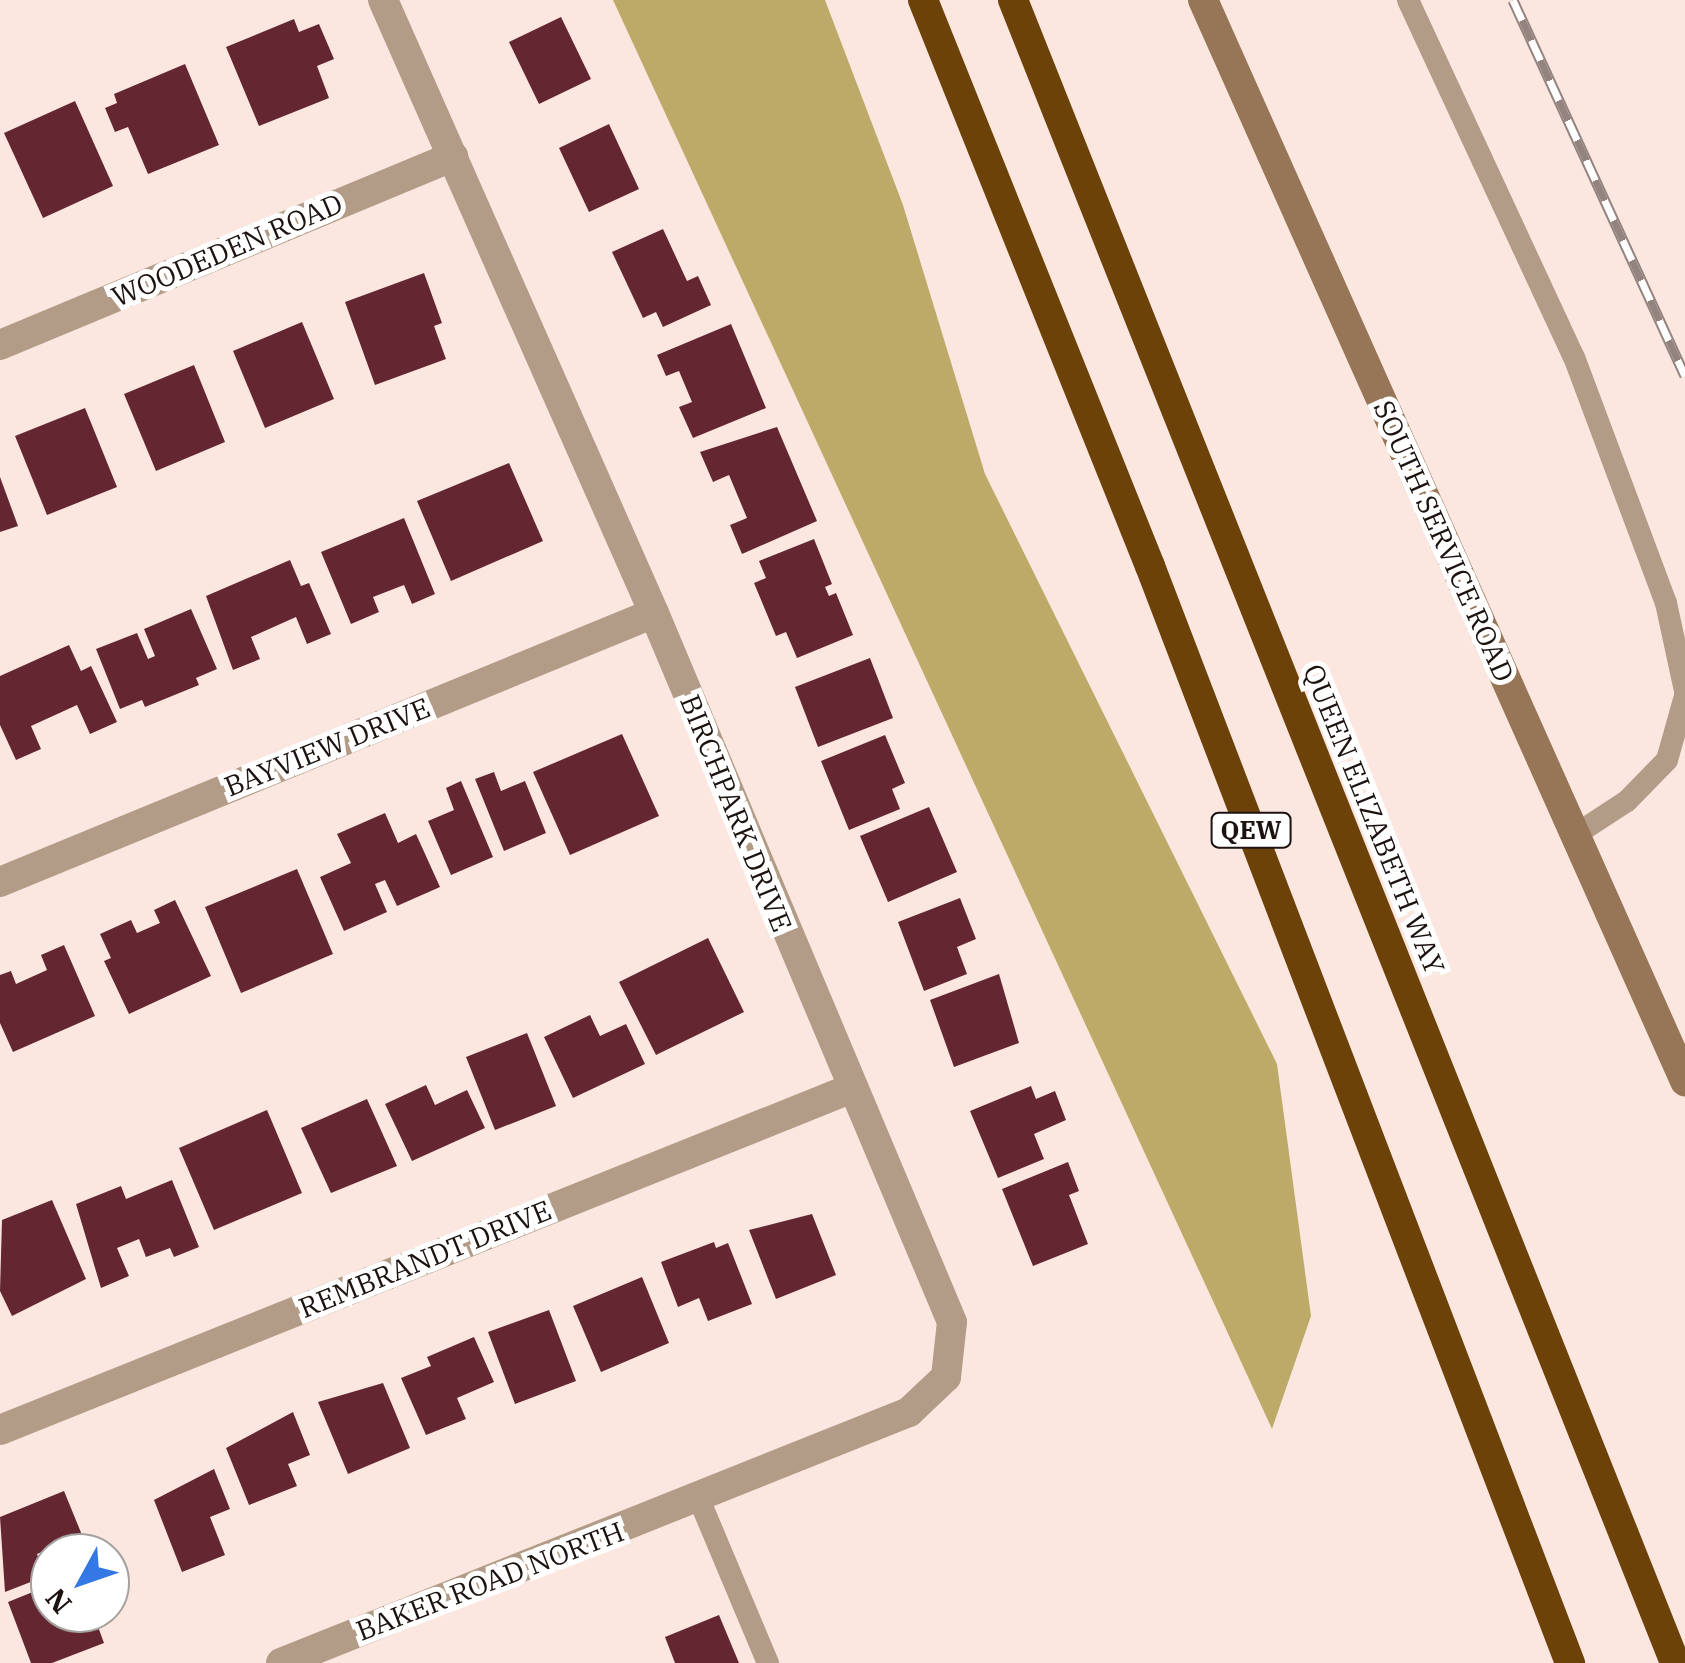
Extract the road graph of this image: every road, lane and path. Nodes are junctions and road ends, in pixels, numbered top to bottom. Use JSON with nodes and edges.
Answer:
{"nodes":[{"id":1,"x":383,"y":0,"type":"edge"},
{"id":2,"x":923,"y":0,"type":"edge"},
{"id":3,"x":1013,"y":0,"type":"edge"},
{"id":4,"x":1203,"y":0,"type":"edge"},
{"id":5,"x":1408,"y":0,"type":"edge"},
{"id":6,"x":453,"y":156,"type":"junction"},
{"id":7,"x":0,"y":345,"type":"edge"},
{"id":8,"x":654,"y":613,"type":"junction"},
{"id":9,"x":1685,"y":693,"type":"edge"},
{"id":10,"x":1575,"y":835,"type":"junction"},
{"id":11,"x":0,"y":882,"type":"edge"},
{"id":12,"x":1685,"y":1081,"type":"edge"},
{"id":13,"x":850,"y":1089,"type":"junction"},
{"id":14,"x":0,"y":1430,"type":"edge"},
{"id":15,"x":699,"y":1499,"type":"junction"},
{"id":16,"x":280,"y":1663,"type":"edge"},
{"id":17,"x":768,"y":1663,"type":"edge"},
{"id":18,"x":1570,"y":1663,"type":"edge"},
{"id":19,"x":1675,"y":1663,"type":"edge"}],
"edges":[{"from":1,"to":6,"type":"street","name":"BIRCHPARK DRIVE"},
{"from":2,"to":18,"type":"highway","number":"QEW"},
{"from":3,"to":19,"type":"highway","name":"QUEEN ELIZABETH WAY","number":"QEW"},
{"from":4,"to":10,"type":"street","name":"SOUTH SERVICE ROAD"},
{"from":5,"to":9,"type":"lane"},
{"from":6,"to":7,"type":"street","name":"WOODEDEN ROAD"},
{"from":6,"to":8,"type":"street","name":"BIRCHPARK DRIVE"},
{"from":8,"to":11,"type":"street","name":"BAYVIEW DRIVE"},
{"from":8,"to":13,"type":"street","name":"BIRCHPARK DRIVE"},
{"from":9,"to":10,"type":"lane"},
{"from":10,"to":12,"type":"street","name":"SOUTH SERVICE ROAD"},
{"from":13,"to":14,"type":"street","name":"REMBRANDT DRIVE"},
{"from":13,"to":15,"type":"street","name":"BIRCHPARK DRIVE"},
{"from":15,"to":16,"type":"street","name":"BAKER ROAD NORTH"},
{"from":15,"to":17,"type":"lane"}]}
